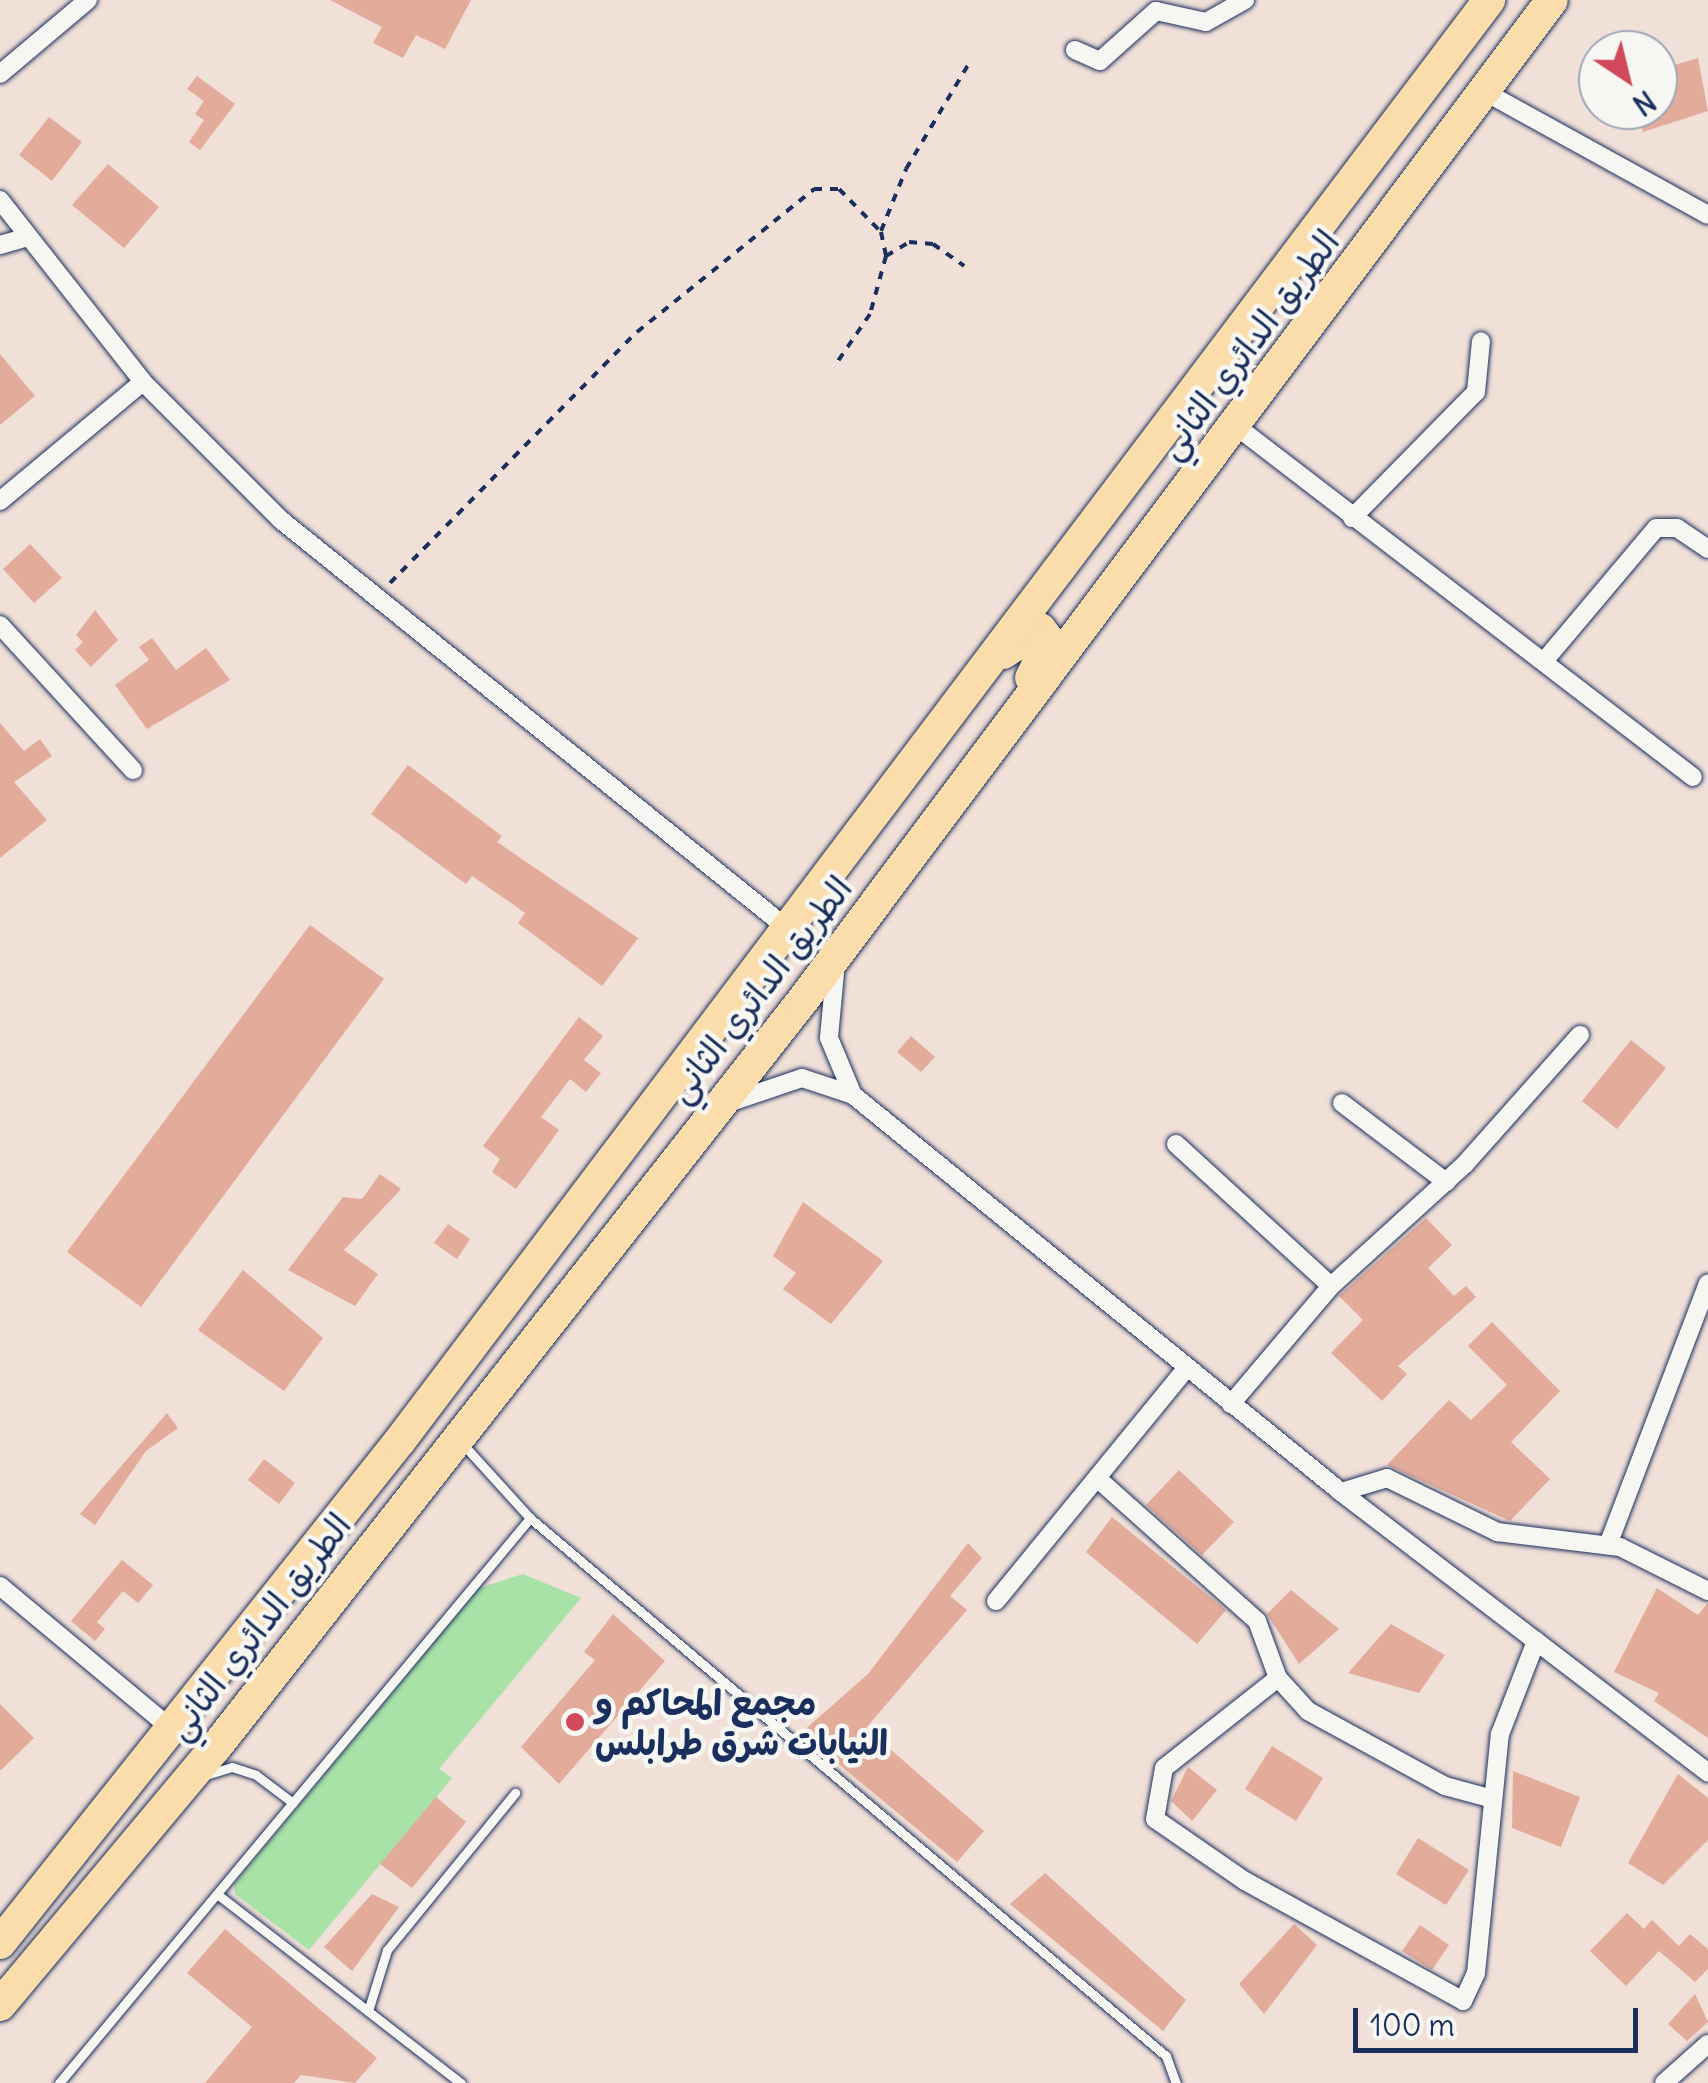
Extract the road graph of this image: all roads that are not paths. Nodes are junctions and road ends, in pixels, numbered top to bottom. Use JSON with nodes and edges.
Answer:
{"nodes":[{"id":1,"x":88,"y":0,"type":"edge"},
{"id":2,"x":1245,"y":0,"type":"edge"},
{"id":3,"x":1489,"y":0,"type":"edge"},
{"id":4,"x":1552,"y":0,"type":"edge"},
{"id":5,"x":1075,"y":50,"type":"dead end"},
{"id":6,"x":0,"y":74,"type":"edge"},
{"id":7,"x":1488,"y":92,"type":"junction"},
{"id":8,"x":0,"y":200,"type":"edge"},
{"id":9,"x":1708,"y":215,"type":"edge"},
{"id":10,"x":24,"y":238,"type":"junction"},
{"id":11,"x":0,"y":245,"type":"edge"},
{"id":12,"x":1481,"y":341,"type":"dead end"},
{"id":13,"x":143,"y":382,"type":"junction"},
{"id":14,"x":1178,"y":411,"type":"junction"},
{"id":15,"x":1236,"y":426,"type":"junction"},
{"id":16,"x":0,"y":501,"type":"edge"},
{"id":17,"x":1352,"y":518,"type":"junction"},
{"id":18,"x":1708,"y":550,"type":"edge"},
{"id":19,"x":0,"y":626,"type":"edge"},
{"id":20,"x":1546,"y":660,"type":"junction"},
{"id":21,"x":969,"y":684,"type":"junction"},
{"id":22,"x":133,"y":770,"type":"dead end"},
{"id":23,"x":1693,"y":777,"type":"dead end"},
{"id":24,"x":788,"y":929,"type":"junction"},
{"id":25,"x":837,"y":956,"type":"junction"},
{"id":26,"x":1580,"y":1035,"type":"dead end"},
{"id":27,"x":853,"y":1095,"type":"junction"},
{"id":28,"x":1342,"y":1103,"type":"dead end"},
{"id":29,"x":719,"y":1107,"type":"junction"},
{"id":30,"x":1176,"y":1144,"type":"dead end"},
{"id":31,"x":1446,"y":1182,"type":"junction"},
{"id":32,"x":1708,"y":1282,"type":"edge"},
{"id":33,"x":1331,"y":1286,"type":"junction"},
{"id":34,"x":1187,"y":1368,"type":"junction"},
{"id":35,"x":1231,"y":1404,"type":"junction"},
{"id":36,"x":456,"y":1437,"type":"junction"},
{"id":37,"x":1098,"y":1478,"type":"junction"},
{"id":38,"x":1341,"y":1492,"type":"junction"},
{"id":39,"x":530,"y":1518,"type":"junction"},
{"id":40,"x":1608,"y":1545,"type":"junction"},
{"id":41,"x":0,"y":1586,"type":"edge"},
{"id":42,"x":1708,"y":1590,"type":"edge"},
{"id":43,"x":996,"y":1602,"type":"dead end"},
{"id":44,"x":1536,"y":1641,"type":"junction"},
{"id":45,"x":1278,"y":1678,"type":"junction"},
{"id":46,"x":176,"y":1732,"type":"junction"},
{"id":47,"x":1708,"y":1773,"type":"edge"},
{"id":48,"x":187,"y":1781,"type":"junction"},
{"id":49,"x":515,"y":1793,"type":"dead end"},
{"id":50,"x":1493,"y":1799,"type":"junction"},
{"id":51,"x":293,"y":1803,"type":"junction"},
{"id":52,"x":217,"y":1894,"type":"junction"},
{"id":53,"x":0,"y":1943,"type":"edge"},
{"id":54,"x":0,"y":2004,"type":"edge"},
{"id":55,"x":368,"y":2011,"type":"junction"},
{"id":56,"x":1708,"y":2044,"type":"edge"},
{"id":57,"x":59,"y":2083,"type":"edge"},
{"id":58,"x":461,"y":2083,"type":"edge"},
{"id":59,"x":1176,"y":2083,"type":"edge"},
{"id":60,"x":1664,"y":2083,"type":"edge"}],
"edges":[{"from":1,"to":6,"type":"street"},
{"from":2,"to":5,"type":"street"},
{"from":3,"to":14,"type":"highway","name":"الطريق الدائري الثاني"},
{"from":4,"to":7,"type":"highway","name":"الطريق الدائري الثاني"},
{"from":7,"to":9,"type":"street"},
{"from":7,"to":15,"type":"highway","name":"الطريق الدائري الثاني"},
{"from":8,"to":10,"type":"street"},
{"from":10,"to":11,"type":"street"},
{"from":10,"to":13,"type":"street"},
{"from":12,"to":17,"type":"street"},
{"from":13,"to":16,"type":"street"},
{"from":13,"to":24,"type":"street"},
{"from":14,"to":15,"type":"highway"},
{"from":14,"to":21,"type":"highway","name":"الطريق الدائري الثاني"},
{"from":15,"to":17,"type":"street"},
{"from":15,"to":25,"type":"highway","name":"الطريق الدائري الثاني"},
{"from":17,"to":20,"type":"street"},
{"from":18,"to":20,"type":"street"},
{"from":19,"to":22,"type":"street"},
{"from":20,"to":23,"type":"street"},
{"from":21,"to":24,"type":"highway","name":"الطريق الدائري الثاني"},
{"from":21,"to":25,"type":"highway"},
{"from":24,"to":46,"type":"highway","name":"الطريق الدائري الثاني"},
{"from":25,"to":27,"type":"street"},
{"from":25,"to":29,"type":"highway","name":"الطريق الدائري الثاني"},
{"from":26,"to":31,"type":"street"},
{"from":27,"to":29,"type":"street"},
{"from":27,"to":34,"type":"street"},
{"from":28,"to":31,"type":"street"},
{"from":29,"to":36,"type":"highway","name":"الطريق الدائري الثاني"},
{"from":30,"to":33,"type":"street"},
{"from":31,"to":33,"type":"street"},
{"from":32,"to":40,"type":"street"},
{"from":33,"to":35,"type":"street"},
{"from":34,"to":35,"type":"street"},
{"from":34,"to":37,"type":"street"},
{"from":35,"to":38,"type":"street"},
{"from":36,"to":39,"type":"lane"},
{"from":36,"to":48,"type":"highway","name":"الطريق الدائري الثاني"},
{"from":37,"to":43,"type":"street"},
{"from":37,"to":45,"type":"street"},
{"from":38,"to":40,"type":"street"},
{"from":38,"to":44,"type":"street"},
{"from":39,"to":51,"type":"lane"},
{"from":39,"to":59,"type":"lane"},
{"from":40,"to":42,"type":"street"},
{"from":41,"to":46,"type":"street"},
{"from":44,"to":47,"type":"street"},
{"from":44,"to":50,"type":"street"},
{"from":45,"to":50,"type":"street"},
{"from":45,"to":50,"type":"street"},
{"from":46,"to":53,"type":"highway","name":"الطريق الدائري الثاني"},
{"from":48,"to":51,"type":"lane"},
{"from":48,"to":54,"type":"highway","name":"الطريق الدائري الثاني"},
{"from":49,"to":55,"type":"lane"},
{"from":51,"to":52,"type":"lane"},
{"from":52,"to":55,"type":"lane"},
{"from":52,"to":57,"type":"lane"},
{"from":55,"to":58,"type":"lane"},
{"from":56,"to":60,"type":"street"}]}
